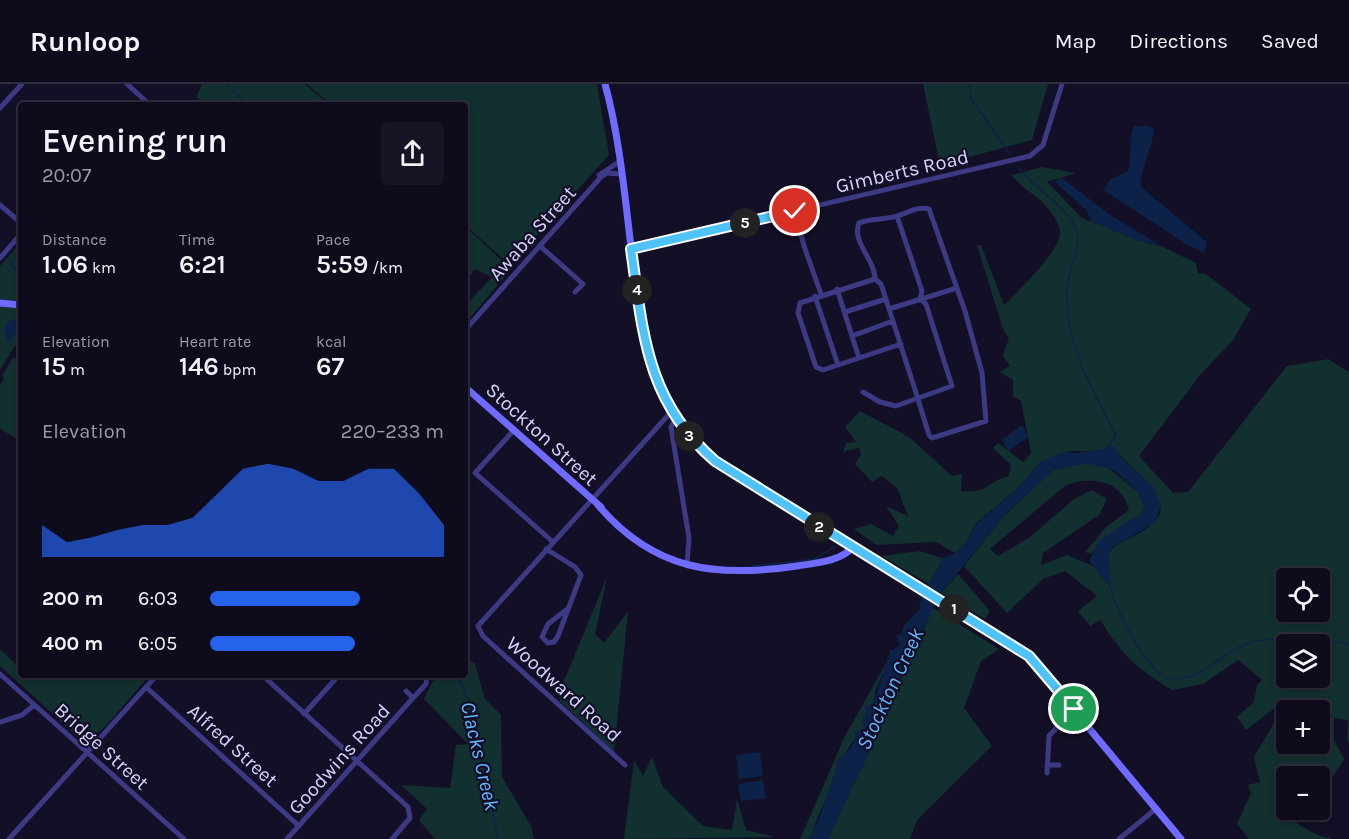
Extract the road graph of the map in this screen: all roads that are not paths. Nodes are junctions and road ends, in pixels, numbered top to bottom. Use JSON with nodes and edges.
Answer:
{"nodes":[{"id":1,"x":22,"y":84,"type":"edge"},
{"id":2,"x":127,"y":84,"type":"edge"},
{"id":3,"x":606,"y":84,"type":"edge"},
{"id":4,"x":1062,"y":84,"type":"edge"},
{"id":5,"x":143,"y":99,"type":"junction"},
{"id":6,"x":140,"y":102,"type":"edge"},
{"id":7,"x":146,"y":102,"type":"edge"},
{"id":8,"x":0,"y":108,"type":"edge"},
{"id":9,"x":619,"y":162,"type":"junction"},
{"id":10,"x":620,"y":174,"type":"junction"},
{"id":11,"x":596,"y":182,"type":"junction"},
{"id":12,"x":0,"y":205,"type":"edge"},
{"id":13,"x":795,"y":211,"type":"junction"},
{"id":14,"x":897,"y":216,"type":"junction"},
{"id":15,"x":18,"y":220,"type":"edge"},
{"id":16,"x":18,"y":237,"type":"edge"},
{"id":17,"x":540,"y":246,"type":"junction"},
{"id":18,"x":631,"y":249,"type":"junction"},
{"id":19,"x":0,"y":258,"type":"edge"},
{"id":20,"x":875,"y":279,"type":"junction"},
{"id":21,"x":583,"y":284,"type":"junction"},
{"id":22,"x":957,"y":288,"type":"junction"},
{"id":23,"x":837,"y":289,"type":"junction"},
{"id":24,"x":590,"y":290,"type":"dead end"},
{"id":25,"x":576,"y":292,"type":"dead end"},
{"id":26,"x":818,"y":295,"type":"junction"},
{"id":27,"x":886,"y":298,"type":"junction"},
{"id":28,"x":920,"y":299,"type":"junction"},
{"id":29,"x":0,"y":303,"type":"edge"},
{"id":30,"x":18,"y":305,"type":"edge"},
{"id":31,"x":889,"y":309,"type":"junction"},
{"id":32,"x":845,"y":312,"type":"junction"},
{"id":33,"x":893,"y":321,"type":"junction"},
{"id":34,"x":468,"y":327,"type":"edge"},
{"id":35,"x":852,"y":336,"type":"junction"},
{"id":36,"x":901,"y":344,"type":"junction"},
{"id":37,"x":859,"y":358,"type":"junction"},
{"id":38,"x":838,"y":365,"type":"junction"},
{"id":39,"x":468,"y":390,"type":"edge"},
{"id":40,"x":863,"y":392,"type":"dead end"},
{"id":41,"x":918,"y":399,"type":"junction"},
{"id":42,"x":674,"y":415,"type":"junction"},
{"id":43,"x":513,"y":430,"type":"junction"},
{"id":44,"x":591,"y":499,"type":"junction"},
{"id":45,"x":553,"y":542,"type":"junction"},
{"id":46,"x":853,"y":547,"type":"junction"},
{"id":47,"x":546,"y":549,"type":"junction"},
{"id":48,"x":687,"y":565,"type":"junction"},
{"id":49,"x":566,"y":610,"type":"junction"},
{"id":50,"x":0,"y":674,"type":"edge"},
{"id":51,"x":154,"y":678,"type":"edge"},
{"id":52,"x":264,"y":678,"type":"edge"},
{"id":53,"x":336,"y":678,"type":"edge"},
{"id":54,"x":427,"y":678,"type":"edge"},
{"id":55,"x":146,"y":687,"type":"junction"},
{"id":56,"x":406,"y":691,"type":"dead end"},
{"id":57,"x":413,"y":698,"type":"junction"},
{"id":58,"x":34,"y":705,"type":"junction"},
{"id":59,"x":1074,"y":709,"type":"junction"},
{"id":60,"x":304,"y":714,"type":"junction"},
{"id":61,"x":0,"y":722,"type":"edge"},
{"id":62,"x":87,"y":752,"type":"junction"},
{"id":63,"x":357,"y":760,"type":"junction"},
{"id":64,"x":625,"y":765,"type":"dead end"},
{"id":65,"x":1047,"y":765,"type":"junction"},
{"id":66,"x":1059,"y":765,"type":"dead end"},
{"id":67,"x":1047,"y":773,"type":"dead end"},
{"id":68,"x":1157,"y":808,"type":"junction"},
{"id":69,"x":299,"y":826,"type":"junction"},
{"id":70,"x":9,"y":839,"type":"edge"},
{"id":71,"x":184,"y":839,"type":"edge"},
{"id":72,"x":287,"y":839,"type":"edge"},
{"id":73,"x":392,"y":839,"type":"edge"},
{"id":74,"x":1119,"y":839,"type":"edge"},
{"id":75,"x":1181,"y":839,"type":"edge"},
{"id":76,"x":1187,"y":839,"type":"edge"}],
"edges":[{"from":1,"to":8,"type":"street"},
{"from":2,"to":5,"type":"street"},
{"from":3,"to":9,"type":"main road"},
{"from":4,"to":13,"type":"street","name":"Gimberts Road"},
{"from":5,"to":6,"type":"street"},
{"from":5,"to":7,"type":"street"},
{"from":9,"to":10,"type":"main road"},
{"from":9,"to":11,"type":"street","name":"Awaba Street"},
{"from":10,"to":11,"type":"street","name":"Awaba Street"},
{"from":10,"to":18,"type":"main road"},
{"from":11,"to":17,"type":"street","name":"Awaba Street"},
{"from":12,"to":15,"type":"street"},
{"from":13,"to":18,"type":"street","name":"Gimberts Road"},
{"from":13,"to":26,"type":"street"},
{"from":14,"to":20,"type":"street"},
{"from":14,"to":22,"type":"street"},
{"from":14,"to":28,"type":"street"},
{"from":16,"to":19,"type":"street"},
{"from":17,"to":21,"type":"street"},
{"from":17,"to":34,"type":"street","name":"Awaba Street"},
{"from":18,"to":42,"type":"main road"},
{"from":20,"to":23,"type":"street"},
{"from":20,"to":27,"type":"street"},
{"from":21,"to":24,"type":"street"},
{"from":21,"to":25,"type":"street"},
{"from":22,"to":28,"type":"street"},
{"from":22,"to":41,"type":"street"},
{"from":23,"to":26,"type":"street"},
{"from":23,"to":32,"type":"street"},
{"from":26,"to":38,"type":"street"},
{"from":26,"to":38,"type":"street"},
{"from":27,"to":31,"type":"street"},
{"from":27,"to":32,"type":"street"},
{"from":28,"to":31,"type":"street"},
{"from":28,"to":41,"type":"street"},
{"from":29,"to":30,"type":"main road"},
{"from":31,"to":33,"type":"street"},
{"from":32,"to":35,"type":"street"},
{"from":33,"to":35,"type":"street"},
{"from":33,"to":36,"type":"street"},
{"from":35,"to":37,"type":"street"},
{"from":36,"to":37,"type":"street"},
{"from":36,"to":41,"type":"street"},
{"from":37,"to":38,"type":"street"},
{"from":39,"to":43,"type":"main road","name":"Stockton Street"},
{"from":40,"to":41,"type":"street"},
{"from":42,"to":44,"type":"street"},
{"from":42,"to":46,"type":"main road"},
{"from":42,"to":48,"type":"street"},
{"from":43,"to":44,"type":"main road","name":"Stockton Street"},
{"from":43,"to":45,"type":"street"},
{"from":44,"to":45,"type":"street"},
{"from":44,"to":48,"type":"main road","name":"Stockton Street"},
{"from":45,"to":47,"type":"street"},
{"from":46,"to":48,"type":"main road","name":"Stockton Street"},
{"from":46,"to":59,"type":"main road"},
{"from":47,"to":49,"type":"street"},
{"from":47,"to":64,"type":"street","name":"Woodward Road"},
{"from":49,"to":49,"type":"street"},
{"from":50,"to":58,"type":"street","name":"Bridge Street"},
{"from":51,"to":55,"type":"street"},
{"from":52,"to":60,"type":"street"},
{"from":53,"to":60,"type":"street"},
{"from":54,"to":57,"type":"street","name":"Goodwins Road"},
{"from":55,"to":62,"type":"street"},
{"from":55,"to":69,"type":"street","name":"Alfred Street"},
{"from":56,"to":57,"type":"street","name":"Goodwins Road"},
{"from":57,"to":63,"type":"street","name":"Goodwins Road"},
{"from":58,"to":61,"type":"street"},
{"from":58,"to":62,"type":"street","name":"Bridge Street"},
{"from":59,"to":65,"type":"street"},
{"from":59,"to":68,"type":"main road"},
{"from":60,"to":63,"type":"street"},
{"from":62,"to":70,"type":"street"},
{"from":62,"to":71,"type":"street","name":"Bridge Street"},
{"from":63,"to":69,"type":"street","name":"Goodwins Road"},
{"from":63,"to":73,"type":"street"},
{"from":65,"to":66,"type":"street"},
{"from":65,"to":67,"type":"street"},
{"from":68,"to":74,"type":"street"},
{"from":68,"to":75,"type":"main road"},
{"from":68,"to":76,"type":"main road"},
{"from":69,"to":72,"type":"street","name":"Goodwins Road"}]}
